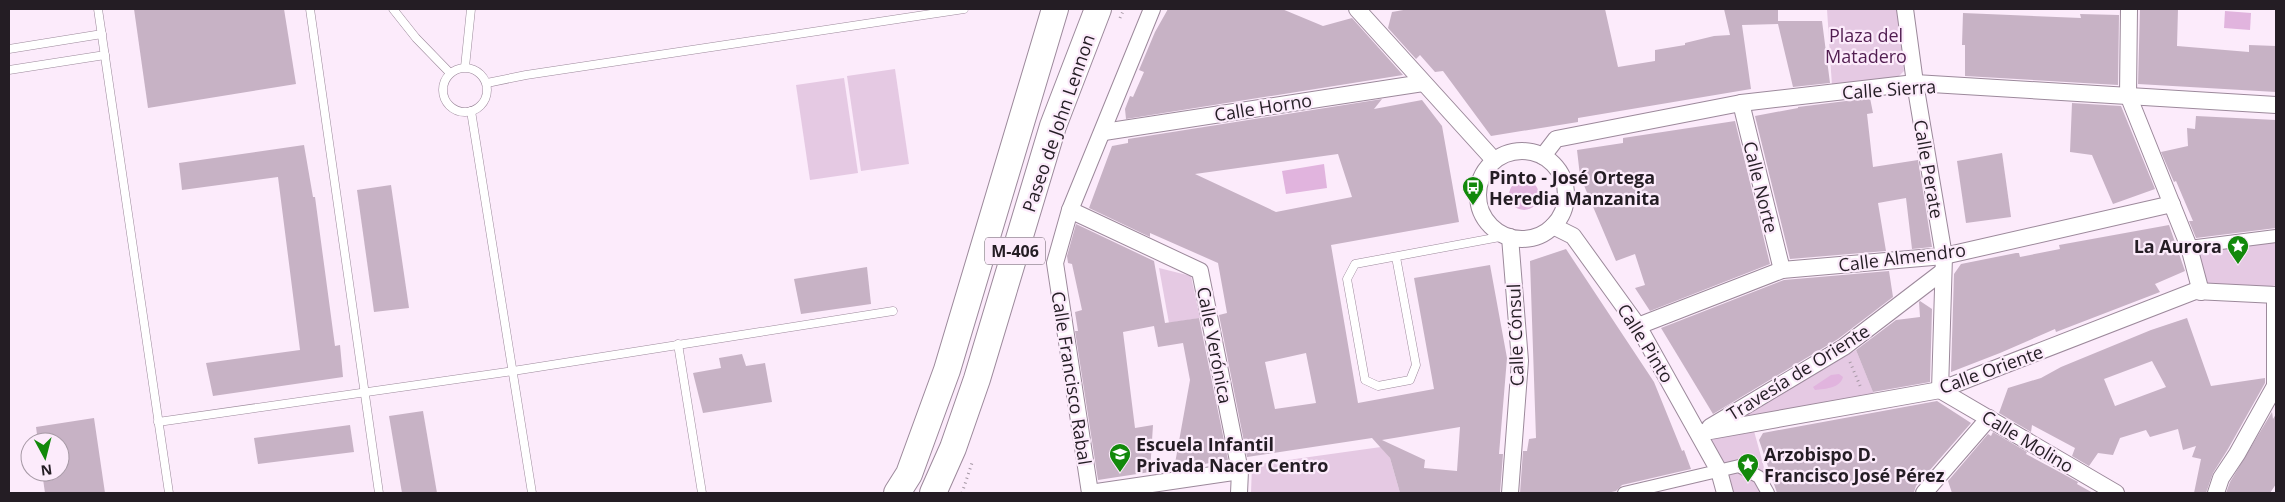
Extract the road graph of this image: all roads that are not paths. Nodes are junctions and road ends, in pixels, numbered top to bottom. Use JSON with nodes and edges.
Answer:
{"nodes":[{"id":1,"x":98,"y":9,"type":"edge"},
{"id":2,"x":310,"y":9,"type":"edge"},
{"id":3,"x":393,"y":9,"type":"edge"},
{"id":4,"x":471,"y":9,"type":"edge"},
{"id":5,"x":964,"y":9,"type":"edge"},
{"id":6,"x":1055,"y":9,"type":"edge"},
{"id":7,"x":1098,"y":9,"type":"edge"},
{"id":8,"x":1152,"y":9,"type":"edge"},
{"id":9,"x":1357,"y":9,"type":"edge"},
{"id":10,"x":1905,"y":9,"type":"edge"},
{"id":11,"x":2129,"y":9,"type":"edge"},
{"id":12,"x":937,"y":11,"type":"edge"},
{"id":13,"x":102,"y":34,"type":"junction"},
{"id":14,"x":9,"y":49,"type":"edge"},
{"id":15,"x":105,"y":55,"type":"junction"},
{"id":16,"x":466,"y":67,"type":"junction"},
{"id":17,"x":9,"y":70,"type":"edge"},
{"id":18,"x":450,"y":73,"type":"junction"},
{"id":19,"x":1423,"y":83,"type":"junction"},
{"id":20,"x":1915,"y":83,"type":"junction"},
{"id":21,"x":487,"y":84,"type":"junction"},
{"id":22,"x":2128,"y":95,"type":"junction"},
{"id":23,"x":1741,"y":103,"type":"junction"},
{"id":24,"x":2276,"y":105,"type":"edge"},
{"id":25,"x":471,"y":111,"type":"junction"},
{"id":26,"x":1104,"y":132,"type":"junction"},
{"id":27,"x":1543,"y":156,"type":"junction"},
{"id":28,"x":1494,"y":160,"type":"junction"},
{"id":29,"x":2172,"y":204,"type":"junction"},
{"id":30,"x":1070,"y":210,"type":"junction"},
{"id":31,"x":1553,"y":226,"type":"junction"},
{"id":32,"x":1508,"y":236,"type":"junction"},
{"id":33,"x":2276,"y":236,"type":"edge"},
{"id":34,"x":2189,"y":247,"type":"junction"},
{"id":35,"x":1944,"y":256,"type":"junction"},
{"id":36,"x":1396,"y":257,"type":"junction"},
{"id":37,"x":1782,"y":270,"type":"junction"},
{"id":38,"x":1942,"y":272,"type":"junction"},
{"id":39,"x":2201,"y":292,"type":"junction"},
{"id":40,"x":2275,"y":295,"type":"edge"},
{"id":41,"x":893,"y":311,"type":"dead end"},
{"id":42,"x":1638,"y":326,"type":"junction"},
{"id":43,"x":678,"y":344,"type":"junction"},
{"id":44,"x":513,"y":371,"type":"junction"},
{"id":45,"x":1940,"y":390,"type":"junction"},
{"id":46,"x":365,"y":392,"type":"junction"},
{"id":47,"x":1989,"y":418,"type":"junction"},
{"id":48,"x":158,"y":422,"type":"junction"},
{"id":49,"x":1699,"y":434,"type":"junction"},
{"id":50,"x":1240,"y":471,"type":"junction"},
{"id":51,"x":1720,"y":473,"type":"junction"},
{"id":52,"x":935,"y":491,"type":"edge"},
{"id":53,"x":1639,"y":492,"type":"edge"},
{"id":54,"x":169,"y":493,"type":"edge"},
{"id":55,"x":378,"y":493,"type":"edge"},
{"id":56,"x":532,"y":493,"type":"edge"},
{"id":57,"x":702,"y":493,"type":"edge"},
{"id":58,"x":897,"y":493,"type":"edge"},
{"id":59,"x":1090,"y":493,"type":"edge"},
{"id":60,"x":1239,"y":493,"type":"edge"},
{"id":61,"x":1510,"y":493,"type":"edge"},
{"id":62,"x":1624,"y":493,"type":"edge"},
{"id":63,"x":1725,"y":493,"type":"edge"},
{"id":64,"x":1768,"y":493,"type":"edge"},
{"id":65,"x":1924,"y":493,"type":"edge"},
{"id":66,"x":2116,"y":493,"type":"edge"},
{"id":67,"x":2216,"y":493,"type":"edge"}],
"edges":[{"from":1,"to":13,"type":"lane"},
{"from":2,"to":46,"type":"lane"},
{"from":3,"to":18,"type":"lane"},
{"from":4,"to":16,"type":"lane"},
{"from":5,"to":12,"type":"lane"},
{"from":6,"to":58,"type":"highway","name":"Paseo de John Lennon","number":"M-406"},
{"from":7,"to":52,"type":"highway","name":"Paseo de John Lennon","number":"M-406"},
{"from":8,"to":26,"type":"street"},
{"from":9,"to":19,"type":"street"},
{"from":10,"to":20,"type":"street","name":"Calle Perate"},
{"from":11,"to":22,"type":"street"},
{"from":12,"to":21,"type":"lane"},
{"from":13,"to":14,"type":"lane"},
{"from":13,"to":15,"type":"lane"},
{"from":15,"to":17,"type":"lane"},
{"from":15,"to":48,"type":"lane"},
{"from":16,"to":18,"type":"lane"},
{"from":16,"to":21,"type":"lane"},
{"from":18,"to":25,"type":"lane"},
{"from":19,"to":26,"type":"street","name":"Calle Horno"},
{"from":19,"to":28,"type":"street"},
{"from":20,"to":22,"type":"street","name":"Calle Sierra"},
{"from":20,"to":23,"type":"street","name":"Calle Sierra"},
{"from":20,"to":35,"type":"street","name":"Calle Perate"},
{"from":21,"to":25,"type":"lane"},
{"from":22,"to":24,"type":"street","name":"Calle Sierra"},
{"from":22,"to":29,"type":"street"},
{"from":23,"to":27,"type":"street","name":"Calle Sierra"},
{"from":23,"to":37,"type":"street","name":"Calle Norte"},
{"from":25,"to":44,"type":"lane"},
{"from":26,"to":30,"type":"street"},
{"from":27,"to":28,"type":"street"},
{"from":27,"to":31,"type":"street"},
{"from":28,"to":32,"type":"street"},
{"from":29,"to":34,"type":"street"},
{"from":29,"to":35,"type":"street","name":"Calle Almendro"},
{"from":30,"to":50,"type":"street","name":"Calle Verónica"},
{"from":30,"to":59,"type":"street","name":"Calle Francisco Rabal"},
{"from":31,"to":32,"type":"street"},
{"from":31,"to":42,"type":"street","name":"Calle Pinto"},
{"from":32,"to":36,"type":"lane"},
{"from":32,"to":61,"type":"street","name":"Calle Cónsul"},
{"from":33,"to":34,"type":"street"},
{"from":34,"to":39,"type":"street"},
{"from":35,"to":37,"type":"street","name":"Calle Almendro"},
{"from":35,"to":38,"type":"street","name":"Calle Perate"},
{"from":36,"to":36,"type":"lane"},
{"from":37,"to":42,"type":"street","name":"Calle Almendro"},
{"from":38,"to":45,"type":"street","name":"Calle Perate"},
{"from":38,"to":49,"type":"street","name":"Travesía de Oriente"},
{"from":39,"to":40,"type":"street","name":"Calle Oriente"},
{"from":39,"to":45,"type":"street","name":"Calle Oriente"},
{"from":40,"to":67,"type":"street"},
{"from":41,"to":43,"type":"lane"},
{"from":42,"to":49,"type":"street","name":"Calle Pinto"},
{"from":43,"to":44,"type":"lane"},
{"from":43,"to":57,"type":"lane"},
{"from":44,"to":46,"type":"lane"},
{"from":44,"to":56,"type":"lane"},
{"from":45,"to":47,"type":"street","name":"Calle Molino"},
{"from":45,"to":49,"type":"street","name":"Calle Oriente"},
{"from":46,"to":48,"type":"lane"},
{"from":46,"to":55,"type":"lane"},
{"from":47,"to":65,"type":"street"},
{"from":47,"to":66,"type":"street","name":"Calle Molino"},
{"from":48,"to":54,"type":"lane"},
{"from":49,"to":51,"type":"street","name":"Calle Pinto"},
{"from":50,"to":59,"type":"street"},
{"from":50,"to":60,"type":"street"},
{"from":51,"to":53,"type":"street"},
{"from":51,"to":63,"type":"street","name":"Calle Pinto"},
{"from":51,"to":64,"type":"street"},
{"from":53,"to":62,"type":"street"}]}
